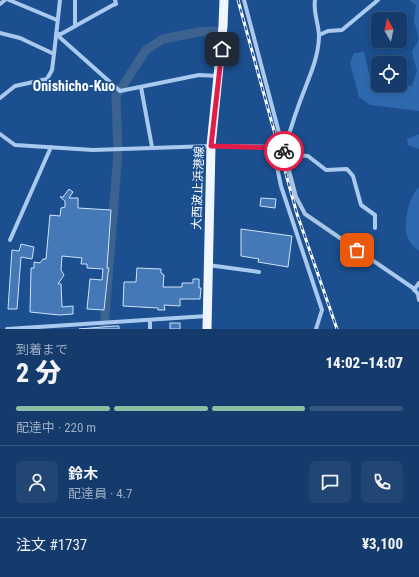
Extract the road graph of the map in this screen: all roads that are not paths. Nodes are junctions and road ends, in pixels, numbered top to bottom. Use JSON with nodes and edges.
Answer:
{"nodes":[{"id":1,"x":5,"y":0,"type":"edge"},
{"id":2,"x":9,"y":0,"type":"edge"},
{"id":3,"x":60,"y":0,"type":"edge"},
{"id":4,"x":75,"y":0,"type":"edge"},
{"id":5,"x":115,"y":0,"type":"edge"},
{"id":6,"x":224,"y":0,"type":"edge"},
{"id":7,"x":244,"y":0,"type":"edge"},
{"id":8,"x":315,"y":0,"type":"edge"},
{"id":9,"x":378,"y":0,"type":"edge"},
{"id":10,"x":0,"y":4,"type":"edge"},
{"id":11,"x":57,"y":20,"type":"junction"},
{"id":12,"x":75,"y":26,"type":"junction"},
{"id":13,"x":0,"y":33,"type":"edge"},
{"id":14,"x":56,"y":34,"type":"junction"},
{"id":15,"x":319,"y":35,"type":"junction"},
{"id":16,"x":54,"y":54,"type":"junction"},
{"id":17,"x":218,"y":76,"type":"junction"},
{"id":18,"x":141,"y":87,"type":"junction"},
{"id":19,"x":0,"y":98,"type":"edge"},
{"id":20,"x":0,"y":134,"type":"edge"},
{"id":21,"x":211,"y":146,"type":"junction"},
{"id":22,"x":51,"y":147,"type":"junction"},
{"id":23,"x":152,"y":147,"type":"junction"},
{"id":24,"x":273,"y":148,"type":"junction"},
{"id":25,"x":283,"y":148,"type":"junction"},
{"id":26,"x":285,"y":154,"type":"junction"},
{"id":27,"x":375,"y":228,"type":"dead end"},
{"id":28,"x":10,"y":240,"type":"dead end"},
{"id":29,"x":208,"y":265,"type":"junction"},
{"id":30,"x":259,"y":272,"type":"dead end"},
{"id":31,"x":419,"y":282,"type":"edge"},
{"id":32,"x":414,"y":290,"type":"junction"},
{"id":33,"x":419,"y":300,"type":"edge"},
{"id":34,"x":207,"y":316,"type":"junction"},
{"id":35,"x":150,"y":320,"type":"junction"},
{"id":36,"x":57,"y":327,"type":"edge"},
{"id":37,"x":7,"y":329,"type":"edge"},
{"id":38,"x":150,"y":329,"type":"edge"},
{"id":39,"x":207,"y":329,"type":"edge"},
{"id":40,"x":316,"y":329,"type":"edge"}],
"edges":[{"from":1,"to":10,"type":"street"},
{"from":2,"to":11,"type":"street"},
{"from":3,"to":11,"type":"street"},
{"from":4,"to":12,"type":"street"},
{"from":5,"to":12,"type":"street"},
{"from":6,"to":17,"type":"main road","name":"大西波止浜港線"},
{"from":7,"to":25,"type":"street"},
{"from":8,"to":15,"type":"street"},
{"from":9,"to":15,"type":"street"},
{"from":11,"to":14,"type":"street"},
{"from":12,"to":14,"type":"street"},
{"from":13,"to":16,"type":"street"},
{"from":14,"to":16,"type":"street"},
{"from":14,"to":18,"type":"street"},
{"from":15,"to":25,"type":"street"},
{"from":16,"to":19,"type":"street"},
{"from":17,"to":18,"type":"street"},
{"from":17,"to":21,"type":"main road","name":"大西波止浜港線"},
{"from":18,"to":23,"type":"street"},
{"from":20,"to":22,"type":"street"},
{"from":21,"to":23,"type":"street"},
{"from":21,"to":24,"type":"street"},
{"from":21,"to":29,"type":"main road","name":"大西波止浜港線"},
{"from":22,"to":23,"type":"street"},
{"from":22,"to":28,"type":"street"},
{"from":24,"to":25,"type":"street"},
{"from":24,"to":40,"type":"street"},
{"from":25,"to":26,"type":"street"},
{"from":26,"to":27,"type":"street"},
{"from":26,"to":32,"type":"street"},
{"from":29,"to":30,"type":"street"},
{"from":29,"to":34,"type":"main road","name":"大西波止浜港線"},
{"from":31,"to":32,"type":"street"},
{"from":32,"to":33,"type":"street"},
{"from":34,"to":35,"type":"street"},
{"from":34,"to":39,"type":"main road","name":"大西波止浜港線"},
{"from":35,"to":36,"type":"street"},
{"from":35,"to":38,"type":"street"},
{"from":36,"to":37,"type":"street"}]}
